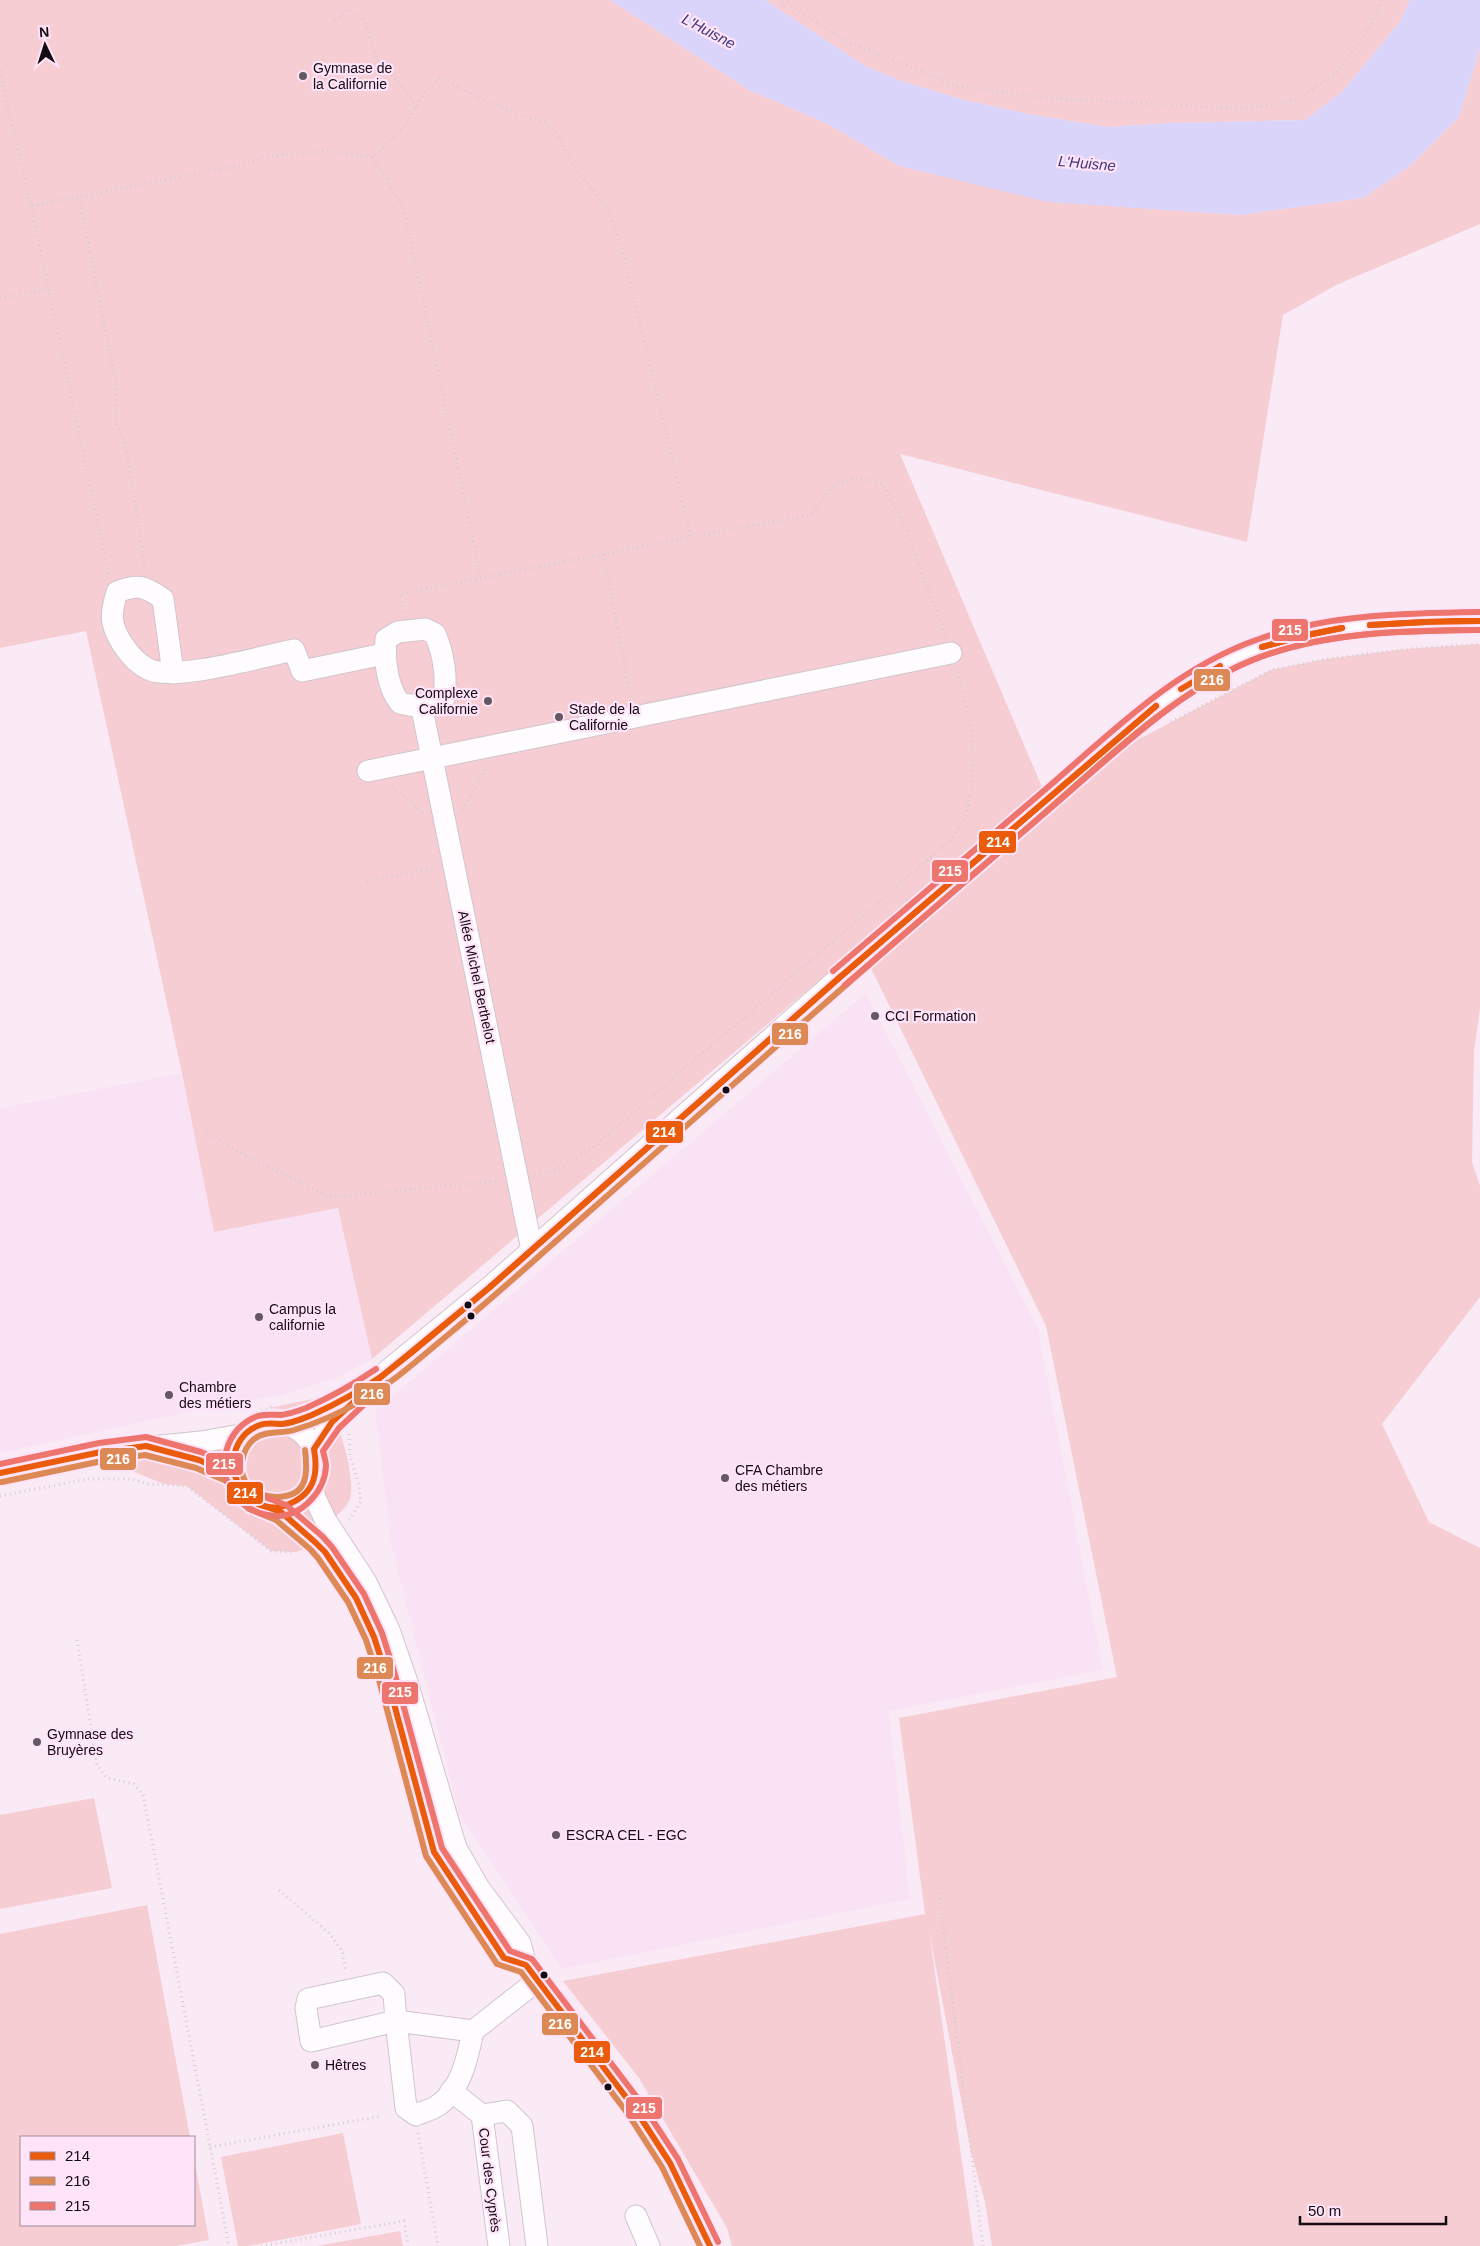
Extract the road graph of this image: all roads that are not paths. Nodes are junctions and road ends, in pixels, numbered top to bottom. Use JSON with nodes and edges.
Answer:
{"nodes":[{"id":1,"x":1480,"y":621,"type":"edge"},
{"id":2,"x":384,"y":654,"type":"junction"},
{"id":3,"x":951,"y":654,"type":"road end"},
{"id":4,"x":173,"y":673,"type":"junction"},
{"id":5,"x":421,"y":705,"type":"junction"},
{"id":6,"x":432,"y":757,"type":"junction"},
{"id":7,"x":368,"y":771,"type":"dead end"},
{"id":8,"x":532,"y":1250,"type":"junction"},
{"id":9,"x":369,"y":1386,"type":"junction"},
{"id":10,"x":281,"y":1415,"type":"junction"},
{"id":11,"x":247,"y":1425,"type":"junction"},
{"id":12,"x":146,"y":1446,"type":"junction"},
{"id":13,"x":314,"y":1449,"type":"junction"},
{"id":14,"x":0,"y":1473,"type":"edge"},
{"id":15,"x":234,"y":1475,"type":"junction"},
{"id":16,"x":314,"y":1482,"type":"junction"},
{"id":17,"x":272,"y":1507,"type":"junction"},
{"id":18,"x":325,"y":1538,"type":"junction"},
{"id":19,"x":532,"y":1972,"type":"junction"},
{"id":20,"x":396,"y":2021,"type":"junction"},
{"id":21,"x":473,"y":2031,"type":"junction"},
{"id":22,"x":451,"y":2091,"type":"junction"},
{"id":23,"x":482,"y":2115,"type":"junction"},
{"id":24,"x":636,"y":2216,"type":"dead end"},
{"id":25,"x":499,"y":2246,"type":"edge"},
{"id":26,"x":537,"y":2246,"type":"edge"},
{"id":27,"x":649,"y":2246,"type":"edge"},
{"id":28,"x":710,"y":2246,"type":"edge"}],
"edges":[{"from":1,"to":8,"type":"street"},
{"from":2,"to":4,"type":"street"},
{"from":2,"to":5,"type":"street"},
{"from":2,"to":5,"type":"street"},
{"from":3,"to":6,"type":"street"},
{"from":4,"to":4,"type":"street"},
{"from":5,"to":6,"type":"street","name":"Allée Michel Berthelot"},
{"from":6,"to":7,"type":"street"},
{"from":6,"to":8,"type":"street","name":"Allée Michel Berthelot"},
{"from":8,"to":9,"type":"street"},
{"from":9,"to":10,"type":"street"},
{"from":9,"to":13,"type":"street"},
{"from":10,"to":11,"type":"street"},
{"from":10,"to":13,"type":"street"},
{"from":11,"to":12,"type":"street"},
{"from":11,"to":15,"type":"street"},
{"from":12,"to":14,"type":"street"},
{"from":12,"to":15,"type":"street"},
{"from":13,"to":16,"type":"street"},
{"from":15,"to":17,"type":"street"},
{"from":16,"to":17,"type":"street"},
{"from":16,"to":18,"type":"street"},
{"from":17,"to":18,"type":"street"},
{"from":18,"to":19,"type":"street"},
{"from":19,"to":21,"type":"street"},
{"from":19,"to":28,"type":"street"},
{"from":20,"to":20,"type":"street"},
{"from":20,"to":21,"type":"street"},
{"from":20,"to":22,"type":"street"},
{"from":21,"to":22,"type":"street"},
{"from":22,"to":23,"type":"street","name":"Cour des Cyprès"},
{"from":23,"to":25,"type":"street","name":"Cour des Cyprès"},
{"from":23,"to":26,"type":"street","name":"Cour des Cyprès"},
{"from":24,"to":27,"type":"street"}]}
